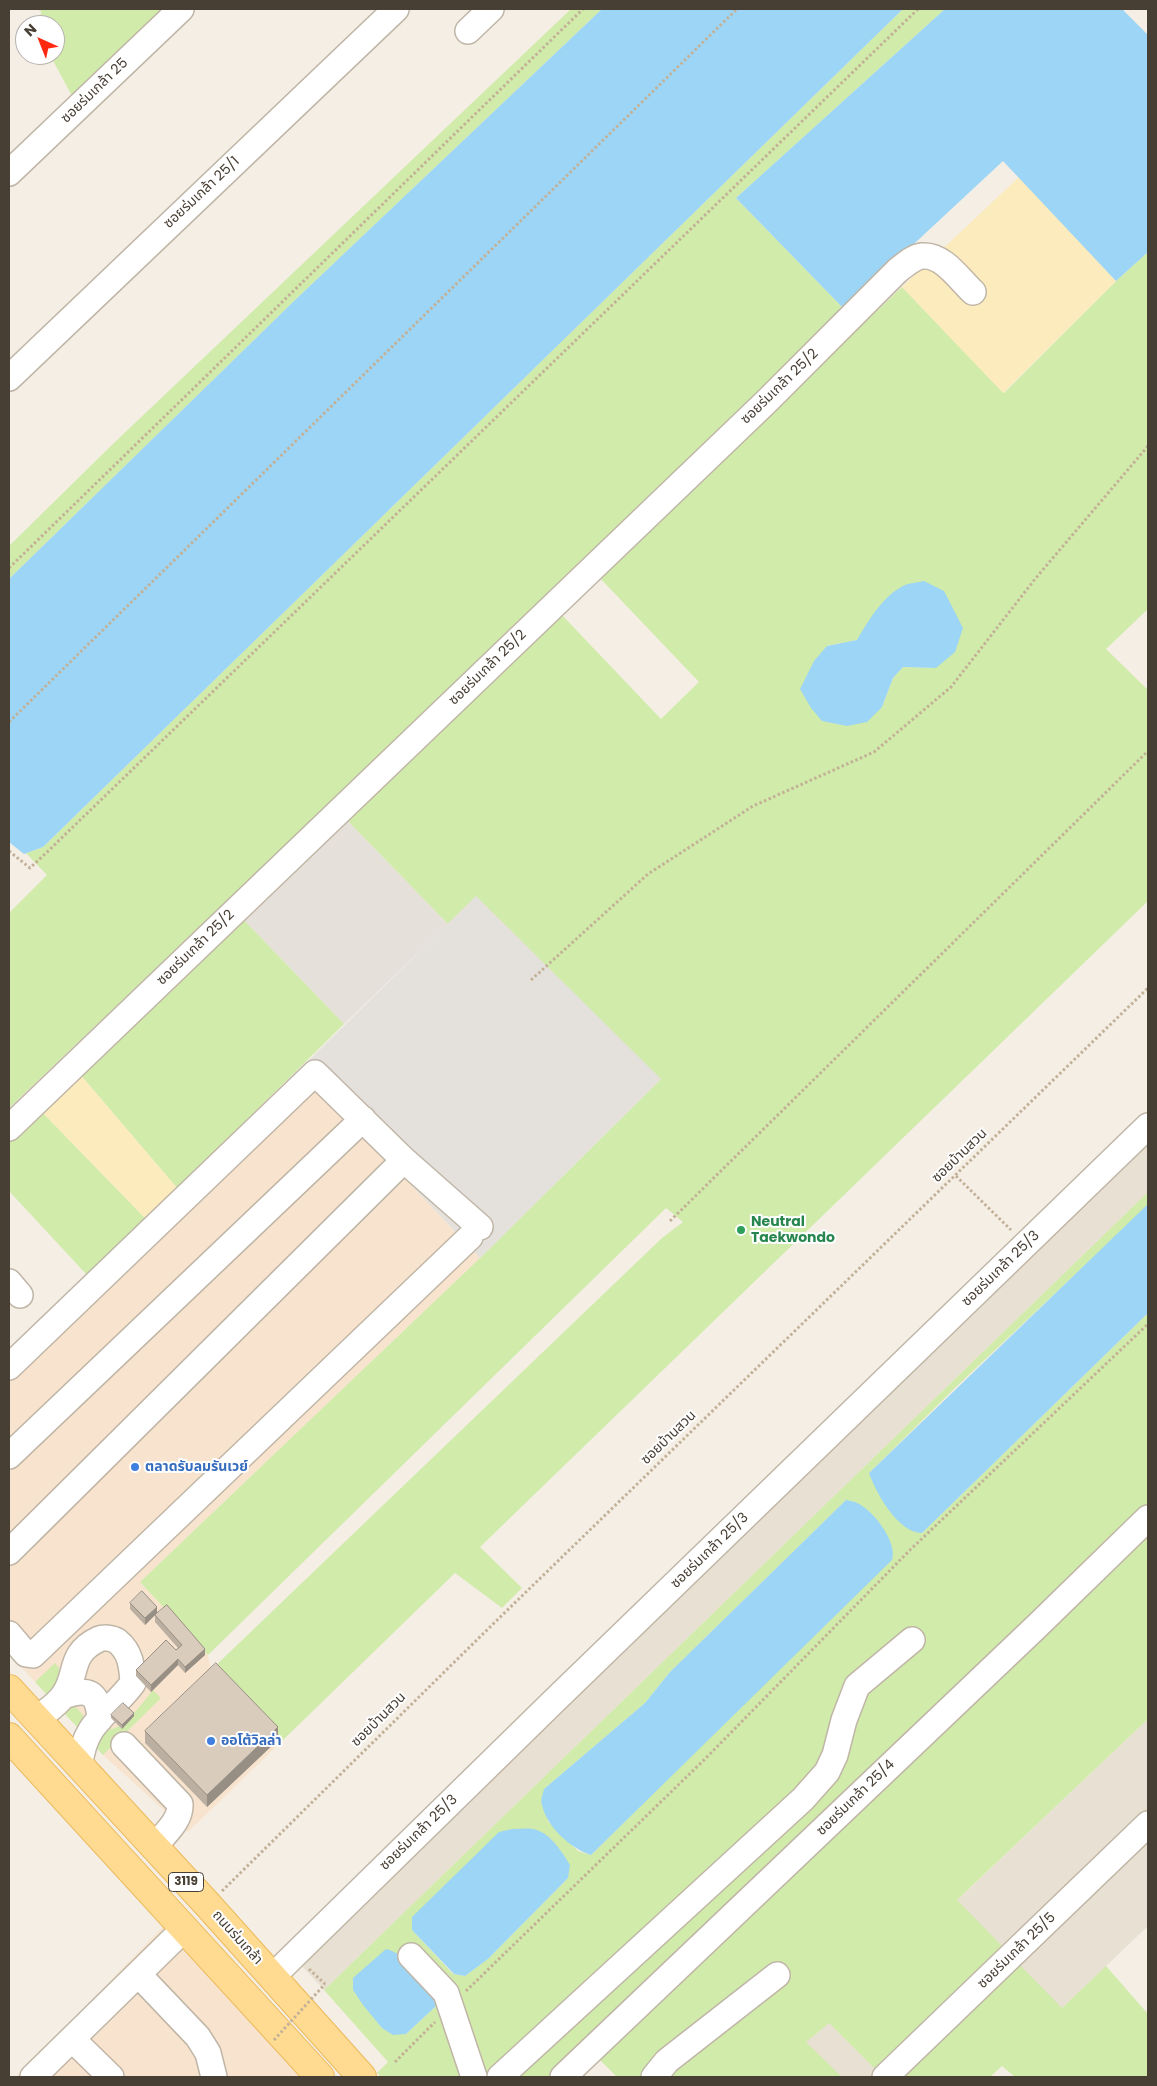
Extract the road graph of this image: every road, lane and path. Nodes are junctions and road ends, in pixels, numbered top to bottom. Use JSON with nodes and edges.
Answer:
{"nodes":[{"id":1,"x":182,"y":9,"type":"edge"},
{"id":2,"x":396,"y":9,"type":"edge"},
{"id":3,"x":491,"y":9,"type":"edge"},
{"id":4,"x":583,"y":9,"type":"edge"},
{"id":5,"x":737,"y":9,"type":"edge"},
{"id":6,"x":918,"y":9,"type":"edge"},
{"id":7,"x":468,"y":31,"type":"dead end"},
{"id":8,"x":9,"y":173,"type":"edge"},
{"id":9,"x":973,"y":292,"type":"dead end"},
{"id":10,"x":9,"y":378,"type":"edge"},
{"id":11,"x":1148,"y":446,"type":"edge"},
{"id":12,"x":9,"y":568,"type":"edge"},
{"id":13,"x":9,"y":722,"type":"edge"},
{"id":14,"x":1148,"y":751,"type":"edge"},
{"id":15,"x":9,"y":851,"type":"edge"},
{"id":16,"x":531,"y":980,"type":"dead end"},
{"id":17,"x":1148,"y":988,"type":"edge"},
{"id":18,"x":363,"y":1119,"type":"junction"},
{"id":19,"x":1148,"y":1126,"type":"edge"},
{"id":20,"x":9,"y":1128,"type":"edge"},
{"id":21,"x":404,"y":1160,"type":"junction"},
{"id":22,"x":956,"y":1176,"type":"junction"},
{"id":23,"x":670,"y":1221,"type":"dead end"},
{"id":24,"x":1016,"y":1235,"type":"dead end"},
{"id":25,"x":1148,"y":1324,"type":"edge"},
{"id":26,"x":9,"y":1366,"type":"edge"},
{"id":27,"x":9,"y":1456,"type":"edge"},
{"id":28,"x":1148,"y":1518,"type":"edge"},
{"id":29,"x":9,"y":1552,"type":"edge"},
{"id":30,"x":9,"y":1634,"type":"edge"},
{"id":31,"x":912,"y":1640,"type":"dead end"},
{"id":32,"x":9,"y":1689,"type":"edge"},
{"id":33,"x":63,"y":1696,"type":"junction"},
{"id":34,"x":100,"y":1718,"type":"junction"},
{"id":35,"x":37,"y":1719,"type":"junction"},
{"id":36,"x":9,"y":1737,"type":"edge"},
{"id":37,"x":124,"y":1745,"type":"dead end"},
{"id":38,"x":80,"y":1765,"type":"junction"},
{"id":39,"x":1148,"y":1824,"type":"edge"},
{"id":40,"x":154,"y":1847,"type":"junction"},
{"id":41,"x":208,"y":1905,"type":"junction"},
{"id":42,"x":184,"y":1929,"type":"junction"},
{"id":43,"x":411,"y":1956,"type":"dead end"},
{"id":44,"x":138,"y":1974,"type":"junction"},
{"id":45,"x":777,"y":1975,"type":"dead end"},
{"id":46,"x":272,"y":1977,"type":"junction"},
{"id":47,"x":325,"y":1984,"type":"dead end"},
{"id":48,"x":450,"y":2007,"type":"junction"},
{"id":49,"x":72,"y":2039,"type":"junction"},
{"id":50,"x":274,"y":2040,"type":"dead end"},
{"id":51,"x":395,"y":2062,"type":"dead end"},
{"id":52,"x":33,"y":2077,"type":"edge"},
{"id":53,"x":111,"y":2077,"type":"edge"},
{"id":54,"x":214,"y":2077,"type":"edge"},
{"id":55,"x":320,"y":2077,"type":"edge"},
{"id":56,"x":362,"y":2077,"type":"edge"},
{"id":57,"x":474,"y":2077,"type":"edge"},
{"id":58,"x":500,"y":2077,"type":"edge"},
{"id":59,"x":563,"y":2077,"type":"edge"},
{"id":60,"x":654,"y":2077,"type":"edge"},
{"id":61,"x":885,"y":2077,"type":"edge"}],
"edges":[{"from":1,"to":8,"type":"street","name":"ซอยร่มเกล้า 25"},
{"from":2,"to":10,"type":"street","name":"ซอยร่มเกล้า 25/1"},
{"from":3,"to":7,"type":"street"},
{"from":4,"to":12,"type":"path"},
{"from":5,"to":13,"type":"path"},
{"from":6,"to":15,"type":"path"},
{"from":9,"to":20,"type":"street","name":"ซอยร่มเกล้า 25/2"},
{"from":11,"to":16,"type":"path"},
{"from":14,"to":23,"type":"path"},
{"from":17,"to":22,"type":"path","name":"ซอยบ้านสวน"},
{"from":18,"to":21,"type":"street"},
{"from":18,"to":26,"type":"street"},
{"from":18,"to":27,"type":"street"},
{"from":19,"to":46,"type":"street","name":"ซอยร่มเกล้า 25/3"},
{"from":21,"to":29,"type":"street"},
{"from":21,"to":30,"type":"street"},
{"from":22,"to":24,"type":"path"},
{"from":22,"to":41,"type":"path","name":"ซอยบ้านสวน"},
{"from":25,"to":48,"type":"path"},
{"from":28,"to":59,"type":"street","name":"ซอยร่มเกล้า 25/4"},
{"from":31,"to":58,"type":"street"},
{"from":32,"to":35,"type":"main road","name":"ถนนร่มเกล้า","number":"3119"},
{"from":33,"to":34,"type":"street"},
{"from":33,"to":34,"type":"street"},
{"from":33,"to":35,"type":"street"},
{"from":34,"to":38,"type":"street"},
{"from":35,"to":38,"type":"main road","name":"ถนนร่มเกล้า","number":"3119"},
{"from":36,"to":42,"type":"main road","number":"3119"},
{"from":37,"to":40,"type":"street"},
{"from":38,"to":40,"type":"main road","name":"ถนนร่มเกล้า","number":"3119"},
{"from":39,"to":61,"type":"street","name":"ซอยร่มเกล้า 25/5"},
{"from":40,"to":41,"type":"main road","name":"ถนนร่มเกล้า","number":"3119"},
{"from":41,"to":46,"type":"main road","name":"ถนนร่มเกล้า","number":"3119"},
{"from":42,"to":44,"type":"street"},
{"from":42,"to":55,"type":"main road","number":"3119"},
{"from":43,"to":48,"type":"street"},
{"from":44,"to":49,"type":"street"},
{"from":44,"to":54,"type":"street"},
{"from":45,"to":60,"type":"street"},
{"from":46,"to":56,"type":"main road","name":"ถนนร่มเกล้า","number":"3119"},
{"from":47,"to":50,"type":"path","bridge":true},
{"from":48,"to":51,"type":"path"},
{"from":48,"to":57,"type":"street"},
{"from":49,"to":52,"type":"street"},
{"from":49,"to":53,"type":"street"}]}
